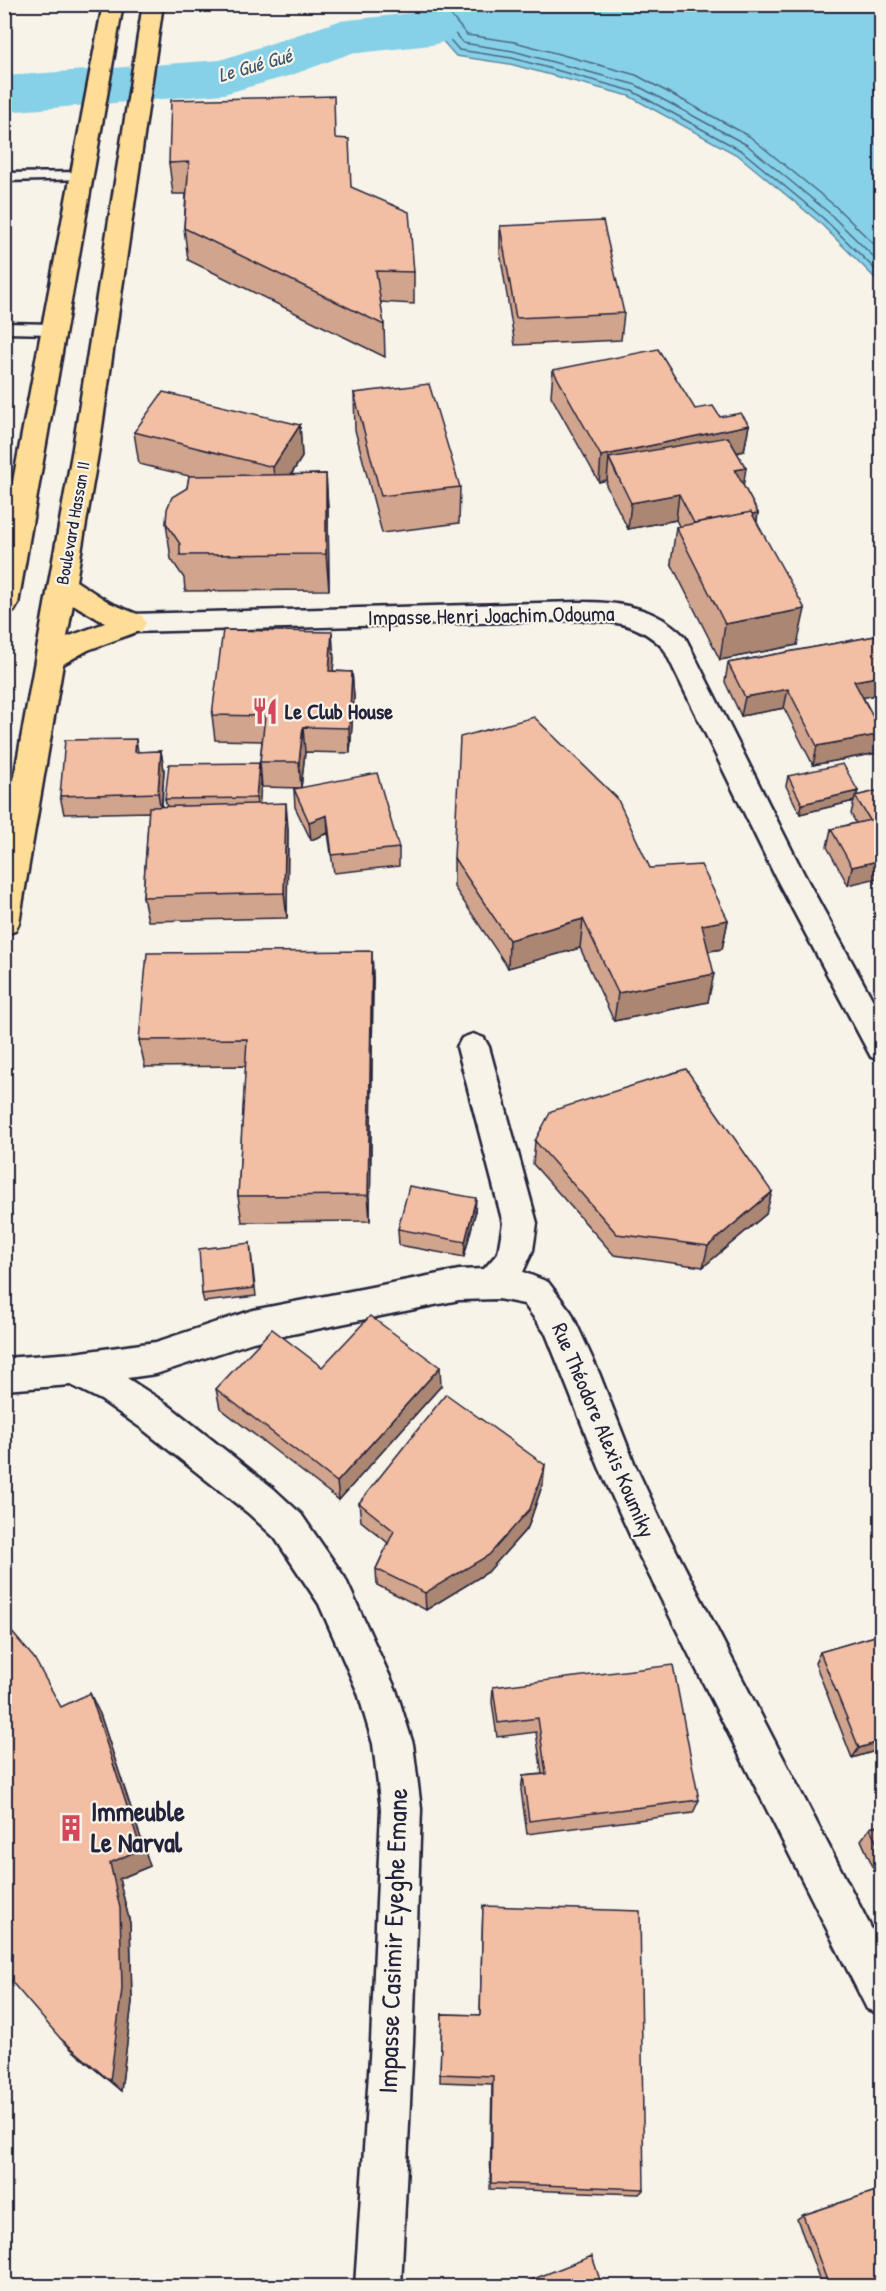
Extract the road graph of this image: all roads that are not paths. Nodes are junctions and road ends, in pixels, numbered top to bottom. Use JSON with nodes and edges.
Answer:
{"nodes":[{"id":1,"x":113,"y":4,"type":"edge"},
{"id":2,"x":153,"y":4,"type":"edge"},
{"id":3,"x":83,"y":176,"type":"junction"},
{"id":4,"x":4,"y":177,"type":"edge"},
{"id":5,"x":4,"y":328,"type":"edge"},
{"id":6,"x":55,"y":329,"type":"junction"},
{"id":7,"x":62,"y":584,"type":"junction"},
{"id":8,"x":6,"y":593,"type":"edge"},
{"id":9,"x":132,"y":623,"type":"junction"},
{"id":10,"x":50,"y":659,"type":"junction"},
{"id":11,"x":4,"y":923,"type":"edge"},
{"id":12,"x":473,"y":1047,"type":"dead end"},
{"id":13,"x":882,"y":1048,"type":"edge"},
{"id":14,"x":492,"y":1283,"type":"junction"},
{"id":15,"x":74,"y":1369,"type":"junction"},
{"id":16,"x":4,"y":1374,"type":"edge"},
{"id":17,"x":882,"y":1994,"type":"edge"},
{"id":18,"x":378,"y":2286,"type":"edge"}],
"edges":[{"from":1,"to":3,"type":"main road"},
{"from":2,"to":7,"type":"main road","name":"Boulevard Hassan II"},
{"from":3,"to":4,"type":"lane"},
{"from":3,"to":6,"type":"main road"},
{"from":5,"to":6,"type":"lane"},
{"from":6,"to":8,"type":"main road"},
{"from":7,"to":9,"type":"main road"},
{"from":7,"to":10,"type":"main road","name":"Boulevard Hassan II"},
{"from":9,"to":10,"type":"main road"},
{"from":9,"to":13,"type":"street","name":"Impasse Henri Joachim Odouma"},
{"from":10,"to":11,"type":"main road","name":"Boulevard Hassan II"},
{"from":12,"to":14,"type":"street"},
{"from":14,"to":15,"type":"street","name":"Rue Théodore Alexis Koumiky"},
{"from":14,"to":17,"type":"street","name":"Rue Théodore Alexis Koumiky"},
{"from":15,"to":16,"type":"street"},
{"from":15,"to":18,"type":"street","name":"Impasse Casimir Eyeghe Emane"}]}
